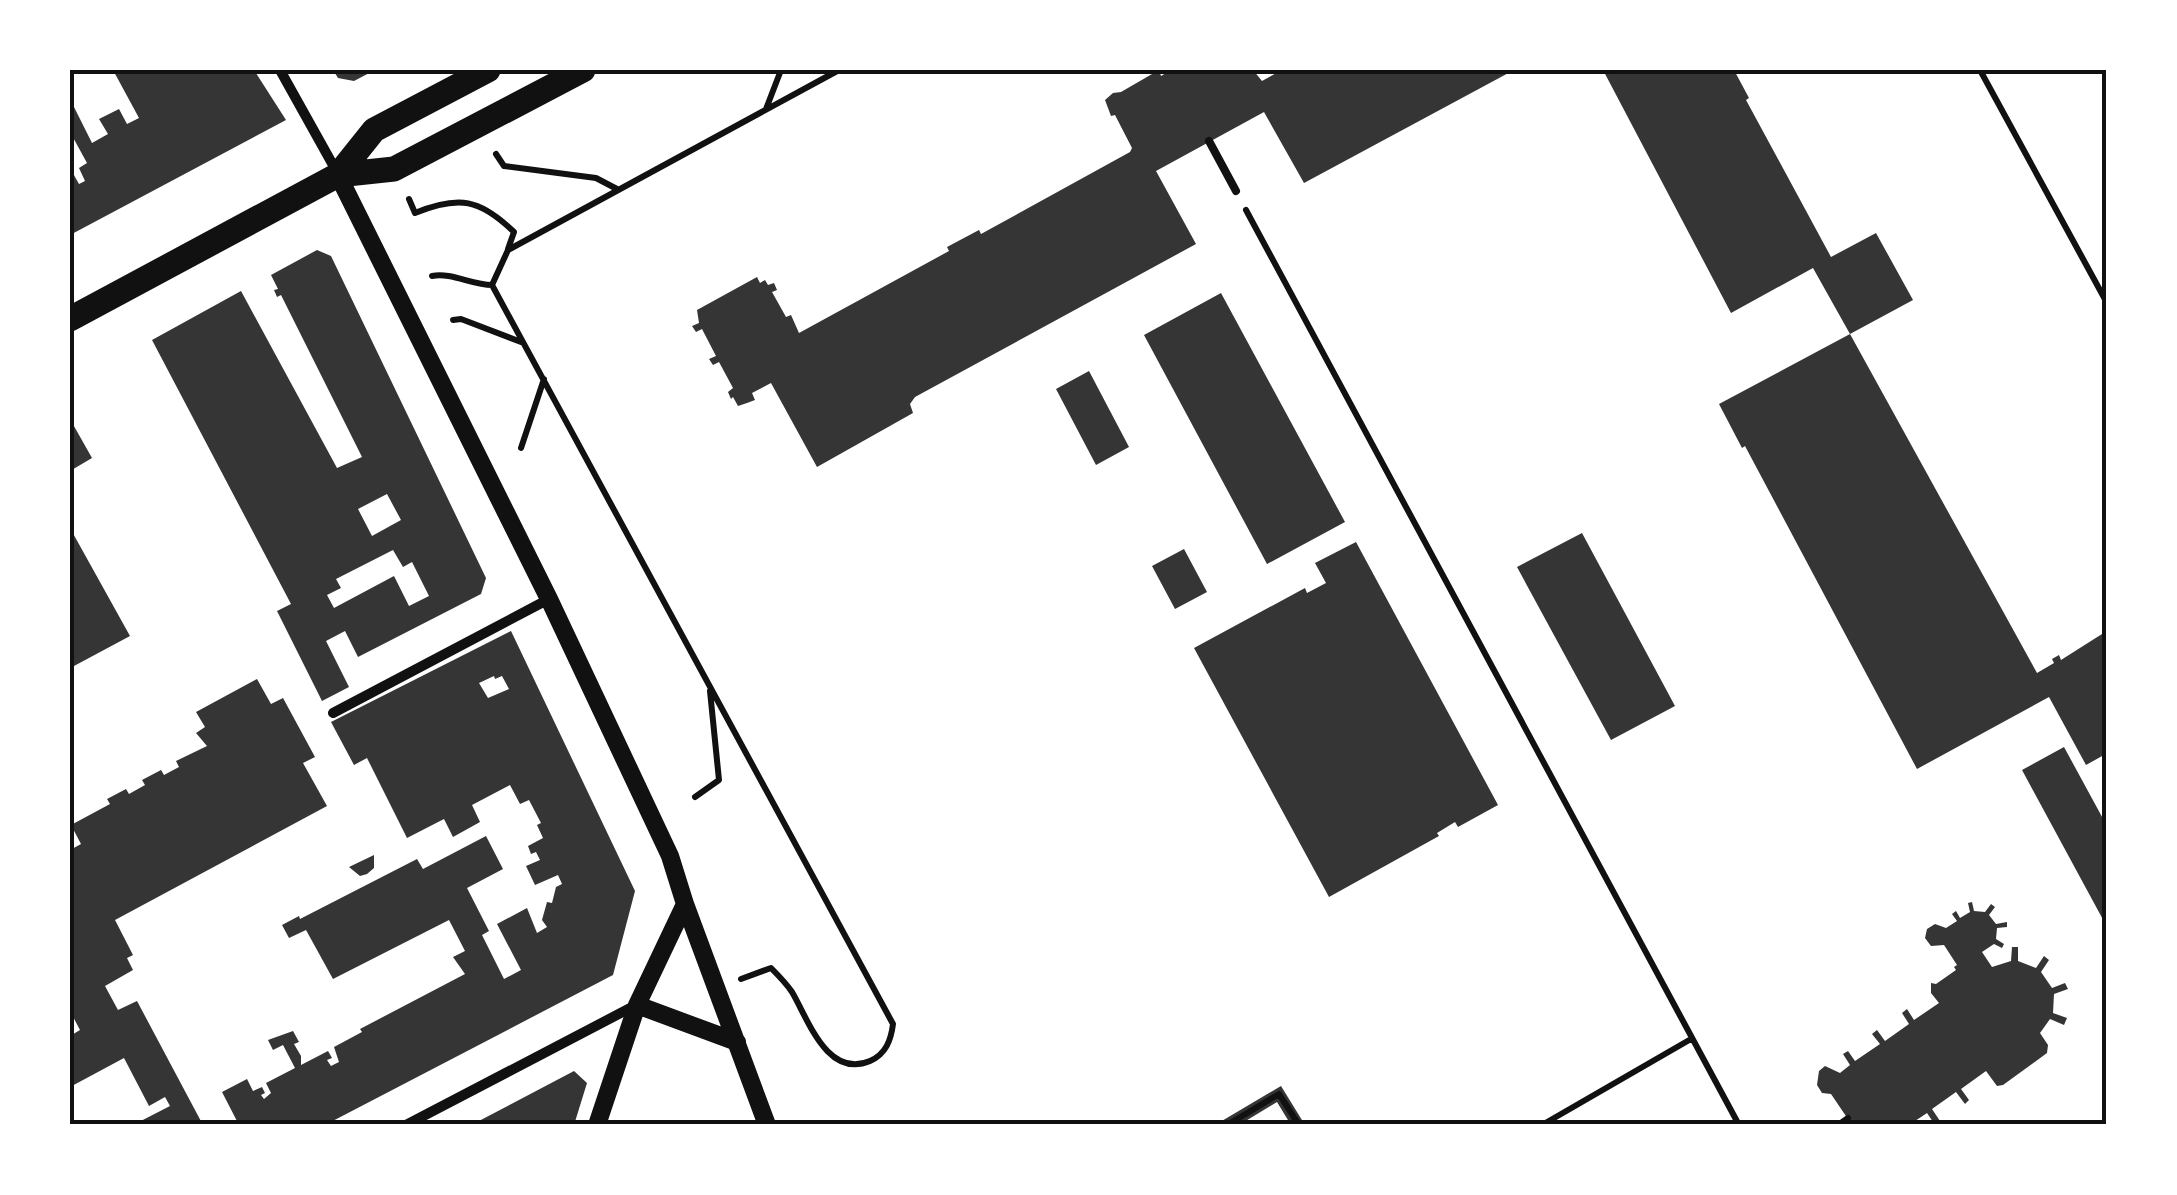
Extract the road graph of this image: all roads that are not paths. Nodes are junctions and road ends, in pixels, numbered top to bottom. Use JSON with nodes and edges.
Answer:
{"nodes":[{"id":1,"x":280,"y":70,"type":"edge"},
{"id":2,"x":488,"y":70,"type":"edge"},
{"id":3,"x":583,"y":70,"type":"edge"},
{"id":4,"x":1210,"y":141,"type":"dead end"},
{"id":5,"x":338,"y":175,"type":"junction"},
{"id":6,"x":1236,"y":191,"type":"road end"},
{"id":7,"x":70,"y":318,"type":"edge"},
{"id":8,"x":549,"y":599,"type":"junction"},
{"id":9,"x":333,"y":713,"type":"dead end"},
{"id":10,"x":685,"y":904,"type":"junction"},
{"id":11,"x":637,"y":1005,"type":"junction"},
{"id":12,"x":737,"y":1042,"type":"junction"},
{"id":13,"x":406,"y":1125,"type":"edge"},
{"id":14,"x":597,"y":1125,"type":"edge"},
{"id":15,"x":767,"y":1125,"type":"edge"}],
"edges":[{"from":1,"to":5,"type":"street"},
{"from":2,"to":5,"type":"main road"},
{"from":3,"to":5,"type":"main road"},
{"from":4,"to":6,"type":"lane"},
{"from":5,"to":7,"type":"main road"},
{"from":5,"to":8,"type":"street"},
{"from":8,"to":9,"type":"street"},
{"from":8,"to":10,"type":"street"},
{"from":10,"to":11,"type":"street"},
{"from":10,"to":12,"type":"street"},
{"from":11,"to":12,"type":"street"},
{"from":11,"to":13,"type":"street"},
{"from":11,"to":14,"type":"street"},
{"from":12,"to":15,"type":"street"}]}
